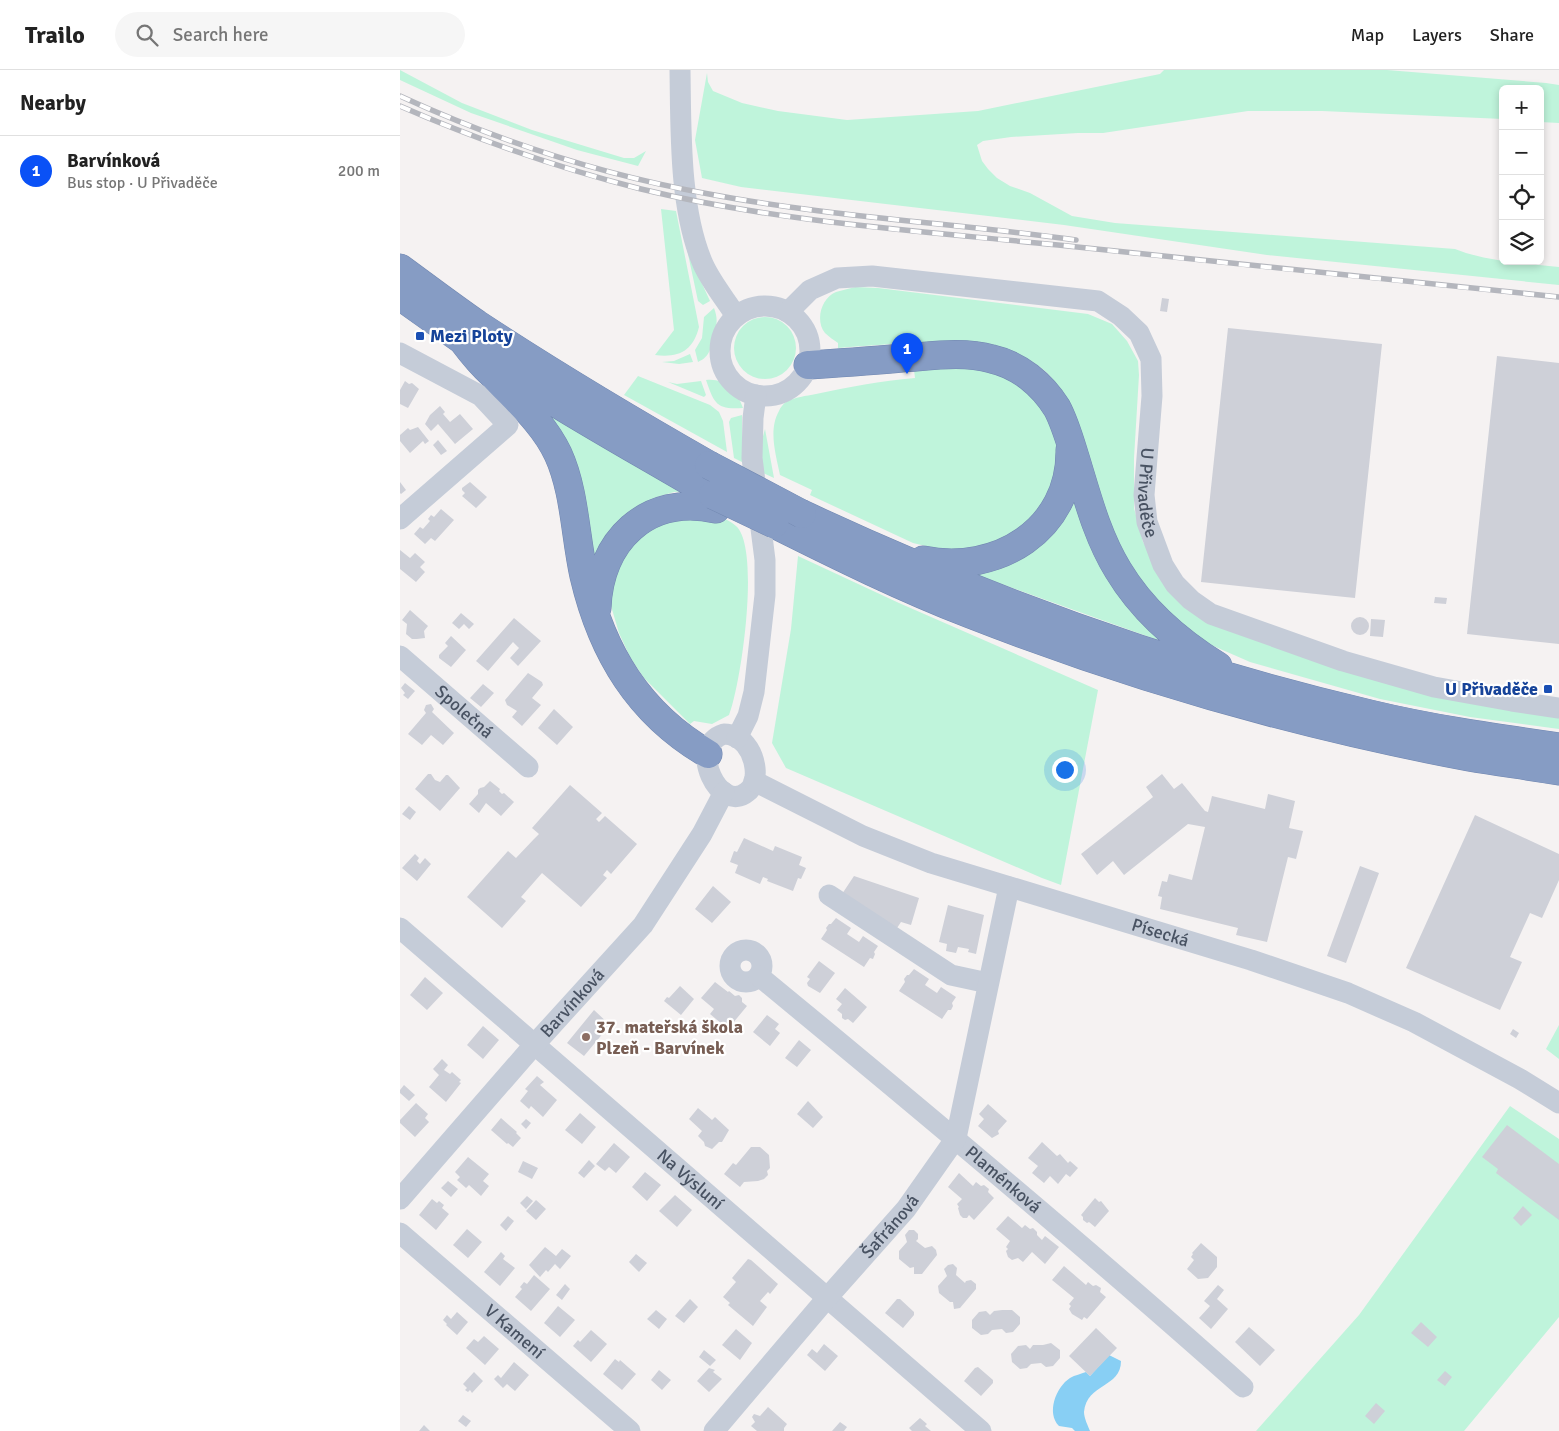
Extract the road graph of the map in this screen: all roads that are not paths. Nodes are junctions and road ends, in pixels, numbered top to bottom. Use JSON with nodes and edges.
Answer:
{"nodes":[{"id":1,"x":680,"y":70,"type":"edge"},
{"id":2,"x":400,"y":268,"type":"edge"},
{"id":3,"x":400,"y":296,"type":"edge"},
{"id":4,"x":788,"y":312,"type":"junction"},
{"id":5,"x":736,"y":316,"type":"junction"},
{"id":6,"x":462,"y":341,"type":"junction"},
{"id":7,"x":400,"y":353,"type":"edge"},
{"id":8,"x":808,"y":365,"type":"junction"},
{"id":9,"x":756,"y":395,"type":"junction"},
{"id":10,"x":1070,"y":441,"type":"junction"},
{"id":11,"x":715,"y":502,"type":"junction"},
{"id":12,"x":400,"y":519,"type":"edge"},
{"id":13,"x":885,"y":553,"type":"junction"},
{"id":14,"x":599,"y":622,"type":"junction"},
{"id":15,"x":400,"y":656,"type":"edge"},
{"id":16,"x":1257,"y":686,"type":"junction"},
{"id":17,"x":1559,"y":708,"type":"edge"},
{"id":18,"x":737,"y":738,"type":"junction"},
{"id":19,"x":1559,"y":748,"type":"edge"},
{"id":20,"x":708,"y":754,"type":"junction"},
{"id":21,"x":528,"y":768,"type":"dead end"},
{"id":22,"x":1559,"y":771,"type":"edge"},
{"id":23,"x":754,"y":781,"type":"junction"},
{"id":24,"x":724,"y":792,"type":"junction"},
{"id":25,"x":1009,"y":887,"type":"junction"},
{"id":26,"x":829,"y":895,"type":"dead end"},
{"id":27,"x":400,"y":928,"type":"edge"},
{"id":28,"x":759,"y":976,"type":"dead end"},
{"id":29,"x":988,"y":983,"type":"junction"},
{"id":30,"x":534,"y":1045,"type":"junction"},
{"id":31,"x":1559,"y":1103,"type":"edge"},
{"id":32,"x":956,"y":1138,"type":"junction"},
{"id":33,"x":400,"y":1199,"type":"edge"},
{"id":34,"x":400,"y":1233,"type":"edge"},
{"id":35,"x":827,"y":1298,"type":"junction"},
{"id":36,"x":1243,"y":1387,"type":"dead end"},
{"id":37,"x":630,"y":1431,"type":"edge"},
{"id":38,"x":714,"y":1431,"type":"edge"},
{"id":39,"x":981,"y":1431,"type":"edge"}],
"edges":[{"from":1,"to":5,"type":"street"},
{"from":2,"to":13,"type":"highway","bridge":true},
{"from":3,"to":6,"type":"highway"},
{"from":4,"to":5,"type":"street"},
{"from":4,"to":8,"type":"street"},
{"from":4,"to":17,"type":"street","name":"U Přivaděče"},
{"from":5,"to":9,"type":"street"},
{"from":6,"to":11,"type":"highway"},
{"from":6,"to":14,"type":"highway"},
{"from":7,"to":12,"type":"street"},
{"from":8,"to":9,"type":"street"},
{"from":8,"to":10,"type":"highway"},
{"from":9,"to":18,"type":"street"},
{"from":10,"to":13,"type":"highway"},
{"from":10,"to":16,"type":"highway"},
{"from":11,"to":14,"type":"highway"},
{"from":11,"to":22,"type":"highway","bridge":true},
{"from":13,"to":16,"type":"highway"},
{"from":14,"to":20,"type":"highway"},
{"from":15,"to":21,"type":"street","name":"Společná"},
{"from":16,"to":19,"type":"highway"},
{"from":18,"to":20,"type":"street"},
{"from":18,"to":23,"type":"street"},
{"from":20,"to":24,"type":"street"},
{"from":23,"to":24,"type":"street"},
{"from":23,"to":25,"type":"street","name":"Písecká"},
{"from":24,"to":30,"type":"street","name":"Barvínková"},
{"from":25,"to":29,"type":"street","name":"Šafránová"},
{"from":25,"to":31,"type":"street","name":"Písecká"},
{"from":26,"to":29,"type":"street"},
{"from":27,"to":30,"type":"street","name":"Na Výsluní"},
{"from":28,"to":32,"type":"street","name":"Plaménková"},
{"from":29,"to":32,"type":"street","name":"Šafránová"},
{"from":30,"to":33,"type":"street","name":"Barvínková"},
{"from":30,"to":35,"type":"street","name":"Na Výsluní"},
{"from":32,"to":35,"type":"street","name":"Šafránová"},
{"from":32,"to":36,"type":"street","name":"Plaménková"},
{"from":34,"to":37,"type":"street","name":"V Kamení"},
{"from":35,"to":38,"type":"street","name":"Šafránová"},
{"from":35,"to":39,"type":"street","name":"Na Výsluní"}]}
